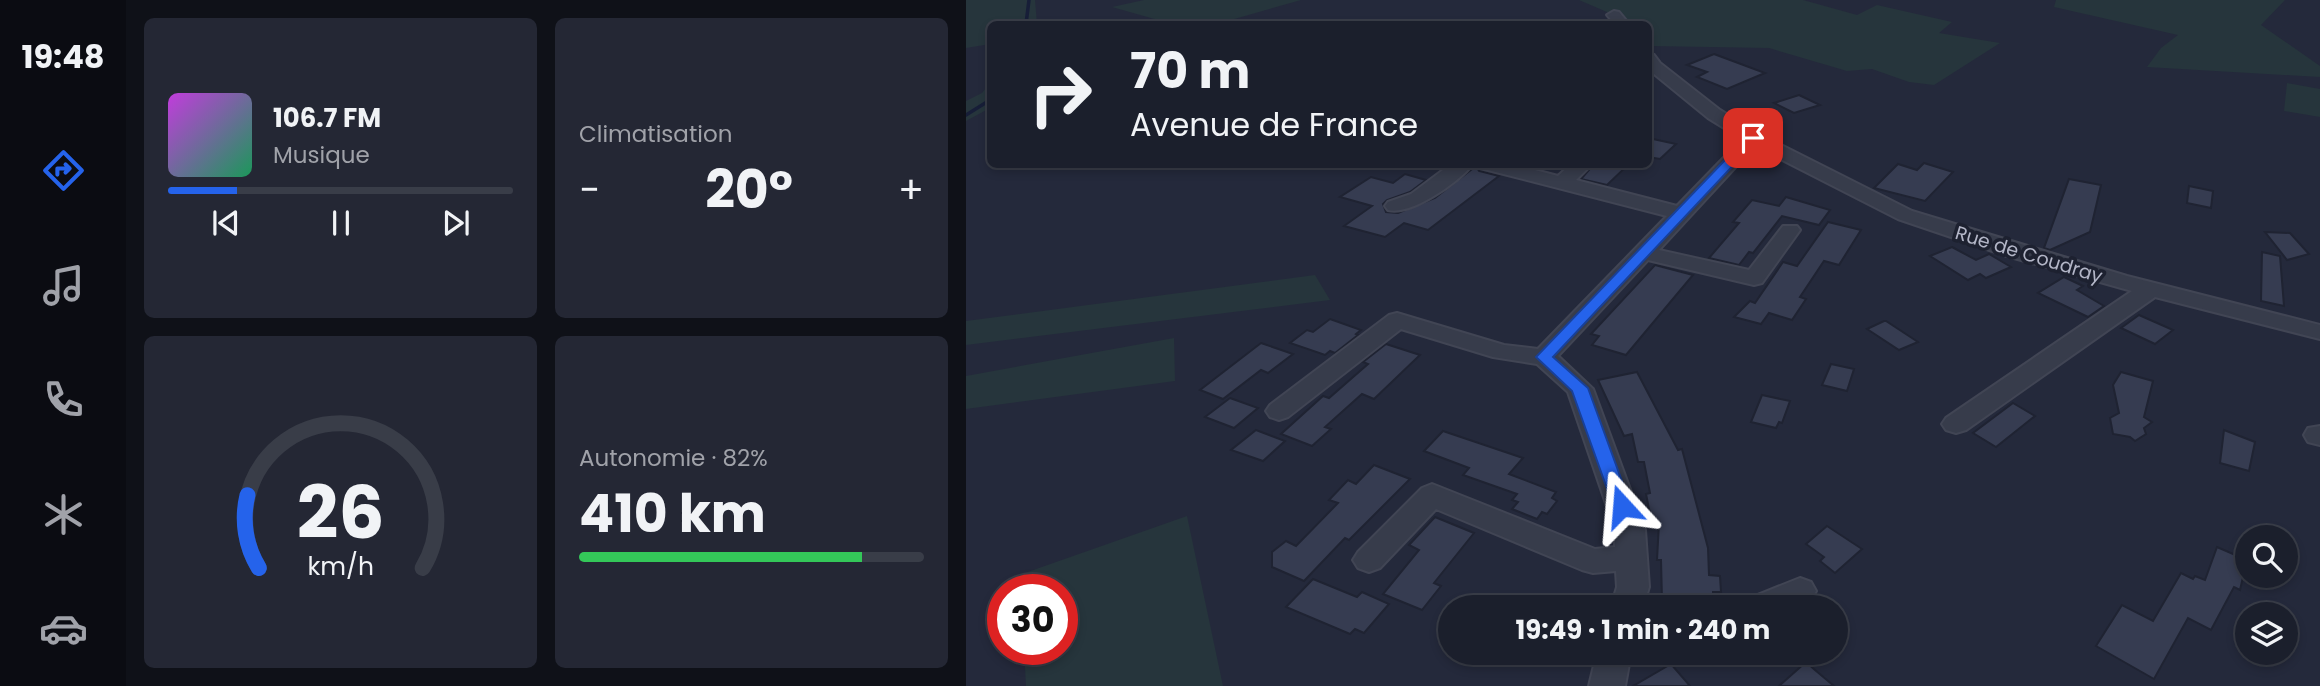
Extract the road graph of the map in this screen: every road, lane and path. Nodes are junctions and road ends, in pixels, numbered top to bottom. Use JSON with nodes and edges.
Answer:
{"nodes":[{"id":1,"x":1652,"y":63,"type":"edge"},
{"id":2,"x":1753,"y":138,"type":"junction"},
{"id":3,"x":1459,"y":168,"type":"edge"},
{"id":4,"x":1502,"y":168,"type":"edge"},
{"id":5,"x":1578,"y":168,"type":"edge"},
{"id":6,"x":1560,"y":183,"type":"junction"},
{"id":7,"x":1395,"y":206,"type":"dead end"},
{"id":8,"x":1681,"y":213,"type":"junction"},
{"id":9,"x":1790,"y":230,"type":"dead end"},
{"id":10,"x":1645,"y":253,"type":"junction"},
{"id":11,"x":2151,"y":289,"type":"junction"},
{"id":12,"x":2320,"y":332,"type":"edge"},
{"id":13,"x":1544,"y":357,"type":"junction"},
{"id":14,"x":1279,"y":411,"type":"dead end"},
{"id":15,"x":1956,"y":424,"type":"dead end"},
{"id":16,"x":1631,"y":556,"type":"junction"},
{"id":17,"x":1369,"y":560,"type":"dead end"},
{"id":18,"x":1800,"y":591,"type":"dead end"},
{"id":19,"x":1631,"y":595,"type":"edge"},
{"id":20,"x":1790,"y":595,"type":"edge"},
{"id":21,"x":1612,"y":665,"type":"edge"},
{"id":22,"x":1607,"y":686,"type":"edge"}],
"edges":[{"from":1,"to":2,"type":"street","name":"Rue de Coudray"},
{"from":2,"to":8,"type":"street"},
{"from":2,"to":11,"type":"street","name":"Rue de Coudray"},
{"from":3,"to":7,"type":"street"},
{"from":4,"to":6,"type":"street"},
{"from":5,"to":6,"type":"street"},
{"from":6,"to":8,"type":"street"},
{"from":8,"to":10,"type":"street"},
{"from":9,"to":10,"type":"street"},
{"from":10,"to":13,"type":"street"},
{"from":11,"to":12,"type":"street","name":"Rue de Coudray"},
{"from":11,"to":15,"type":"street"},
{"from":13,"to":14,"type":"street"},
{"from":13,"to":16,"type":"street"},
{"from":16,"to":17,"type":"street"},
{"from":16,"to":19,"type":"street"},
{"from":18,"to":20,"type":"street"},
{"from":21,"to":22,"type":"street"}]}
